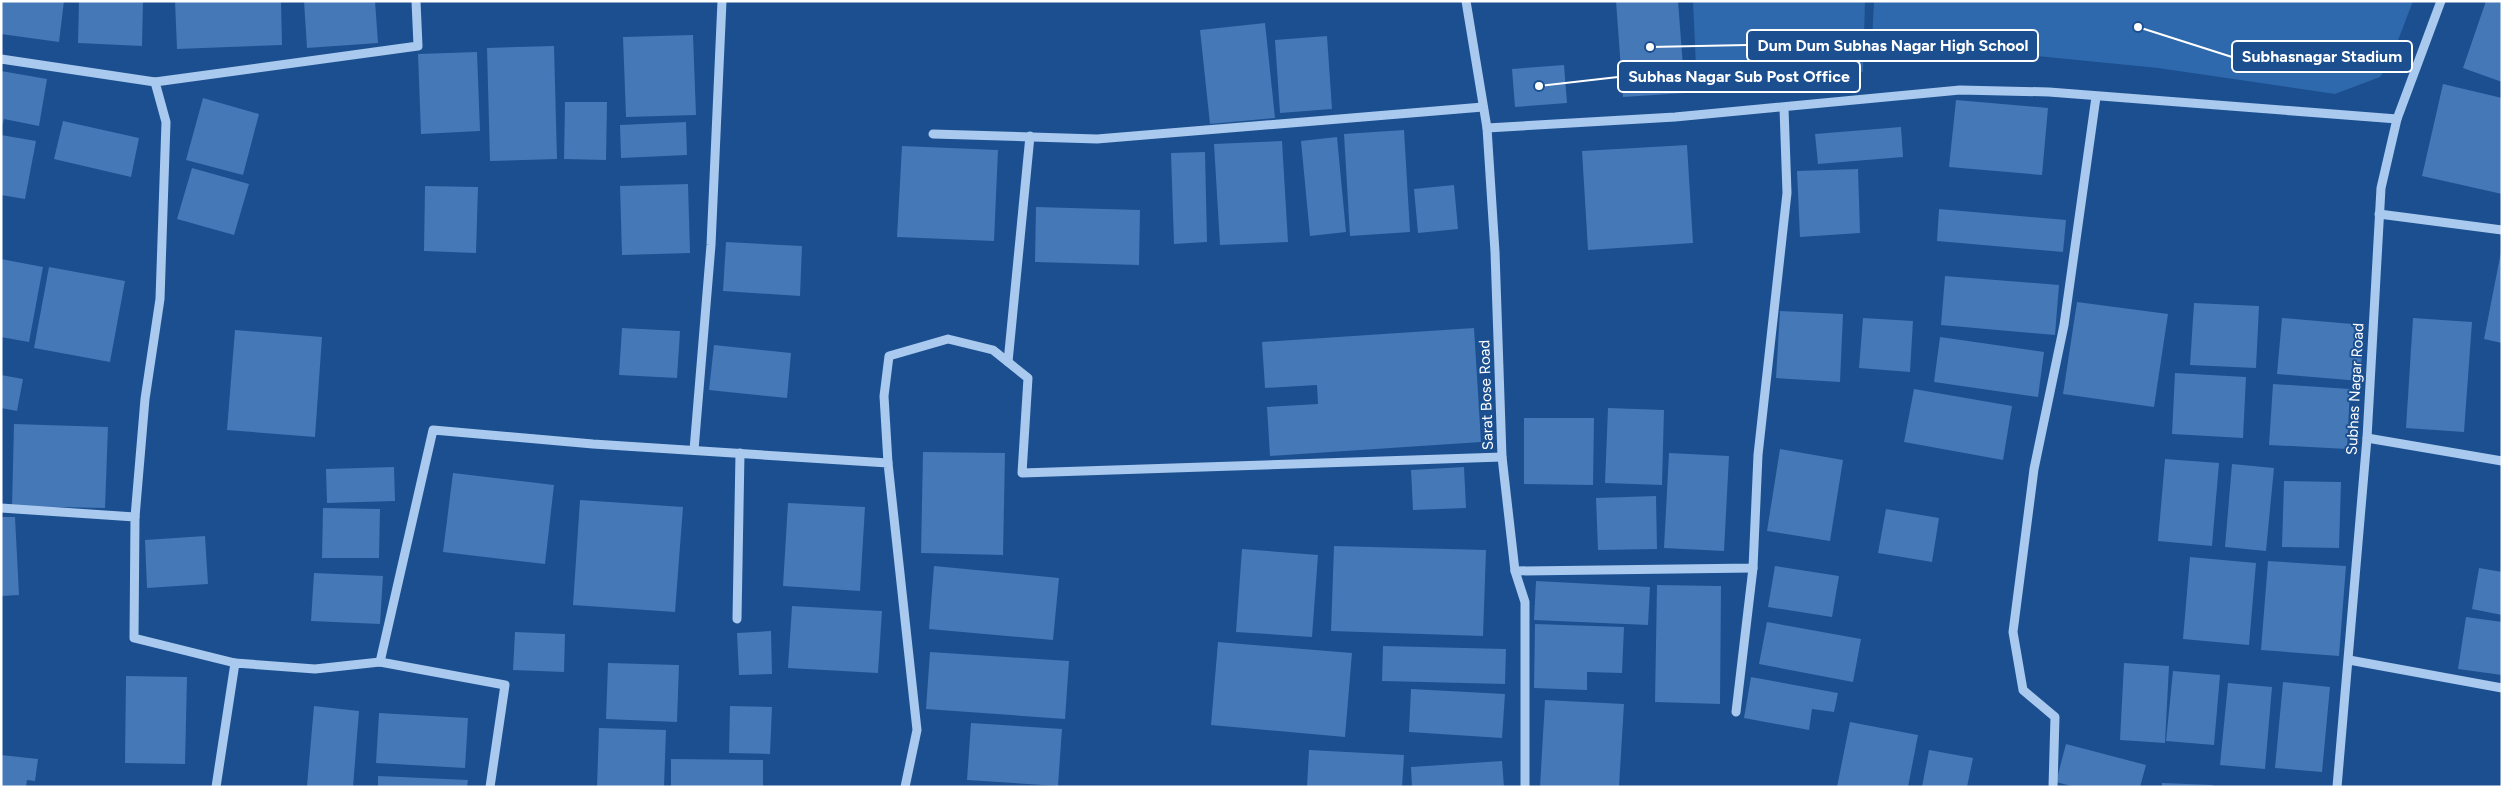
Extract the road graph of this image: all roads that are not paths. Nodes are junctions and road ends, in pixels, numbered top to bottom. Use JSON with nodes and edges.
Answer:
{"nodes":[{"id":1,"x":416,"y":1,"type":"edge"},
{"id":2,"x":722,"y":1,"type":"edge"},
{"id":3,"x":1466,"y":1,"type":"edge"},
{"id":4,"x":2441,"y":1,"type":"edge"},
{"id":5,"x":1,"y":59,"type":"edge"},
{"id":6,"x":155,"y":82,"type":"junction"},
{"id":7,"x":2096,"y":97,"type":"junction"},
{"id":8,"x":1483,"y":107,"type":"junction"},
{"id":9,"x":1784,"y":108,"type":"junction"},
{"id":10,"x":2396,"y":119,"type":"junction"},
{"id":11,"x":1487,"y":128,"type":"junction"},
{"id":12,"x":933,"y":134,"type":"dead end"},
{"id":13,"x":1030,"y":136,"type":"junction"},
{"id":14,"x":2379,"y":214,"type":"junction"},
{"id":15,"x":2502,"y":230,"type":"edge"},
{"id":16,"x":1008,"y":362,"type":"junction"},
{"id":17,"x":2367,"y":438,"type":"junction"},
{"id":18,"x":694,"y":450,"type":"junction"},
{"id":19,"x":740,"y":453,"type":"junction"},
{"id":20,"x":1502,"y":457,"type":"junction"},
{"id":21,"x":2502,"y":461,"type":"edge"},
{"id":22,"x":888,"y":463,"type":"junction"},
{"id":23,"x":1,"y":508,"type":"edge"},
{"id":24,"x":135,"y":517,"type":"junction"},
{"id":25,"x":1753,"y":568,"type":"junction"},
{"id":26,"x":1515,"y":571,"type":"junction"},
{"id":27,"x":738,"y":619,"type":"dead end"},
{"id":28,"x":2349,"y":660,"type":"junction"},
{"id":29,"x":380,"y":662,"type":"junction"},
{"id":30,"x":235,"y":663,"type":"junction"},
{"id":31,"x":2502,"y":688,"type":"edge"},
{"id":32,"x":1736,"y":712,"type":"dead end"},
{"id":33,"x":216,"y":787,"type":"edge"},
{"id":34,"x":490,"y":787,"type":"edge"},
{"id":35,"x":905,"y":787,"type":"edge"},
{"id":36,"x":1525,"y":787,"type":"edge"},
{"id":37,"x":2053,"y":787,"type":"edge"},
{"id":38,"x":2337,"y":787,"type":"edge"}],
"edges":[{"from":1,"to":6,"type":"street"},
{"from":2,"to":18,"type":"street"},
{"from":3,"to":8,"type":"street","name":"Sarat Bose Road"},
{"from":4,"to":10,"type":"street","name":"Subhas Nagar Road"},
{"from":5,"to":6,"type":"street"},
{"from":6,"to":24,"type":"street"},
{"from":7,"to":9,"type":"street"},
{"from":7,"to":10,"type":"street"},
{"from":7,"to":37,"type":"street"},
{"from":8,"to":11,"type":"street","name":"Sarat Bose Road"},
{"from":8,"to":13,"type":"street"},
{"from":9,"to":11,"type":"street"},
{"from":9,"to":25,"type":"street"},
{"from":10,"to":14,"type":"street","name":"Subhas Nagar Road"},
{"from":11,"to":20,"type":"street","name":"Sarat Bose Road"},
{"from":12,"to":13,"type":"street"},
{"from":13,"to":16,"type":"street"},
{"from":14,"to":15,"type":"street"},
{"from":14,"to":17,"type":"street","name":"Subhas Nagar Road"},
{"from":16,"to":20,"type":"street"},
{"from":16,"to":22,"type":"street"},
{"from":17,"to":21,"type":"street"},
{"from":17,"to":28,"type":"street","name":"Subhas Nagar Road"},
{"from":18,"to":19,"type":"street"},
{"from":18,"to":29,"type":"street"},
{"from":19,"to":22,"type":"street"},
{"from":19,"to":27,"type":"street"},
{"from":20,"to":26,"type":"street","name":"Sarat Bose Road"},
{"from":22,"to":35,"type":"street"},
{"from":23,"to":24,"type":"street"},
{"from":24,"to":30,"type":"street"},
{"from":25,"to":26,"type":"street"},
{"from":25,"to":32,"type":"street"},
{"from":26,"to":36,"type":"street","name":"Sarat Bose Road"},
{"from":28,"to":31,"type":"street"},
{"from":28,"to":38,"type":"street","name":"Subhas Nagar Road"},
{"from":29,"to":30,"type":"street"},
{"from":29,"to":34,"type":"street"},
{"from":30,"to":33,"type":"street"}]}
